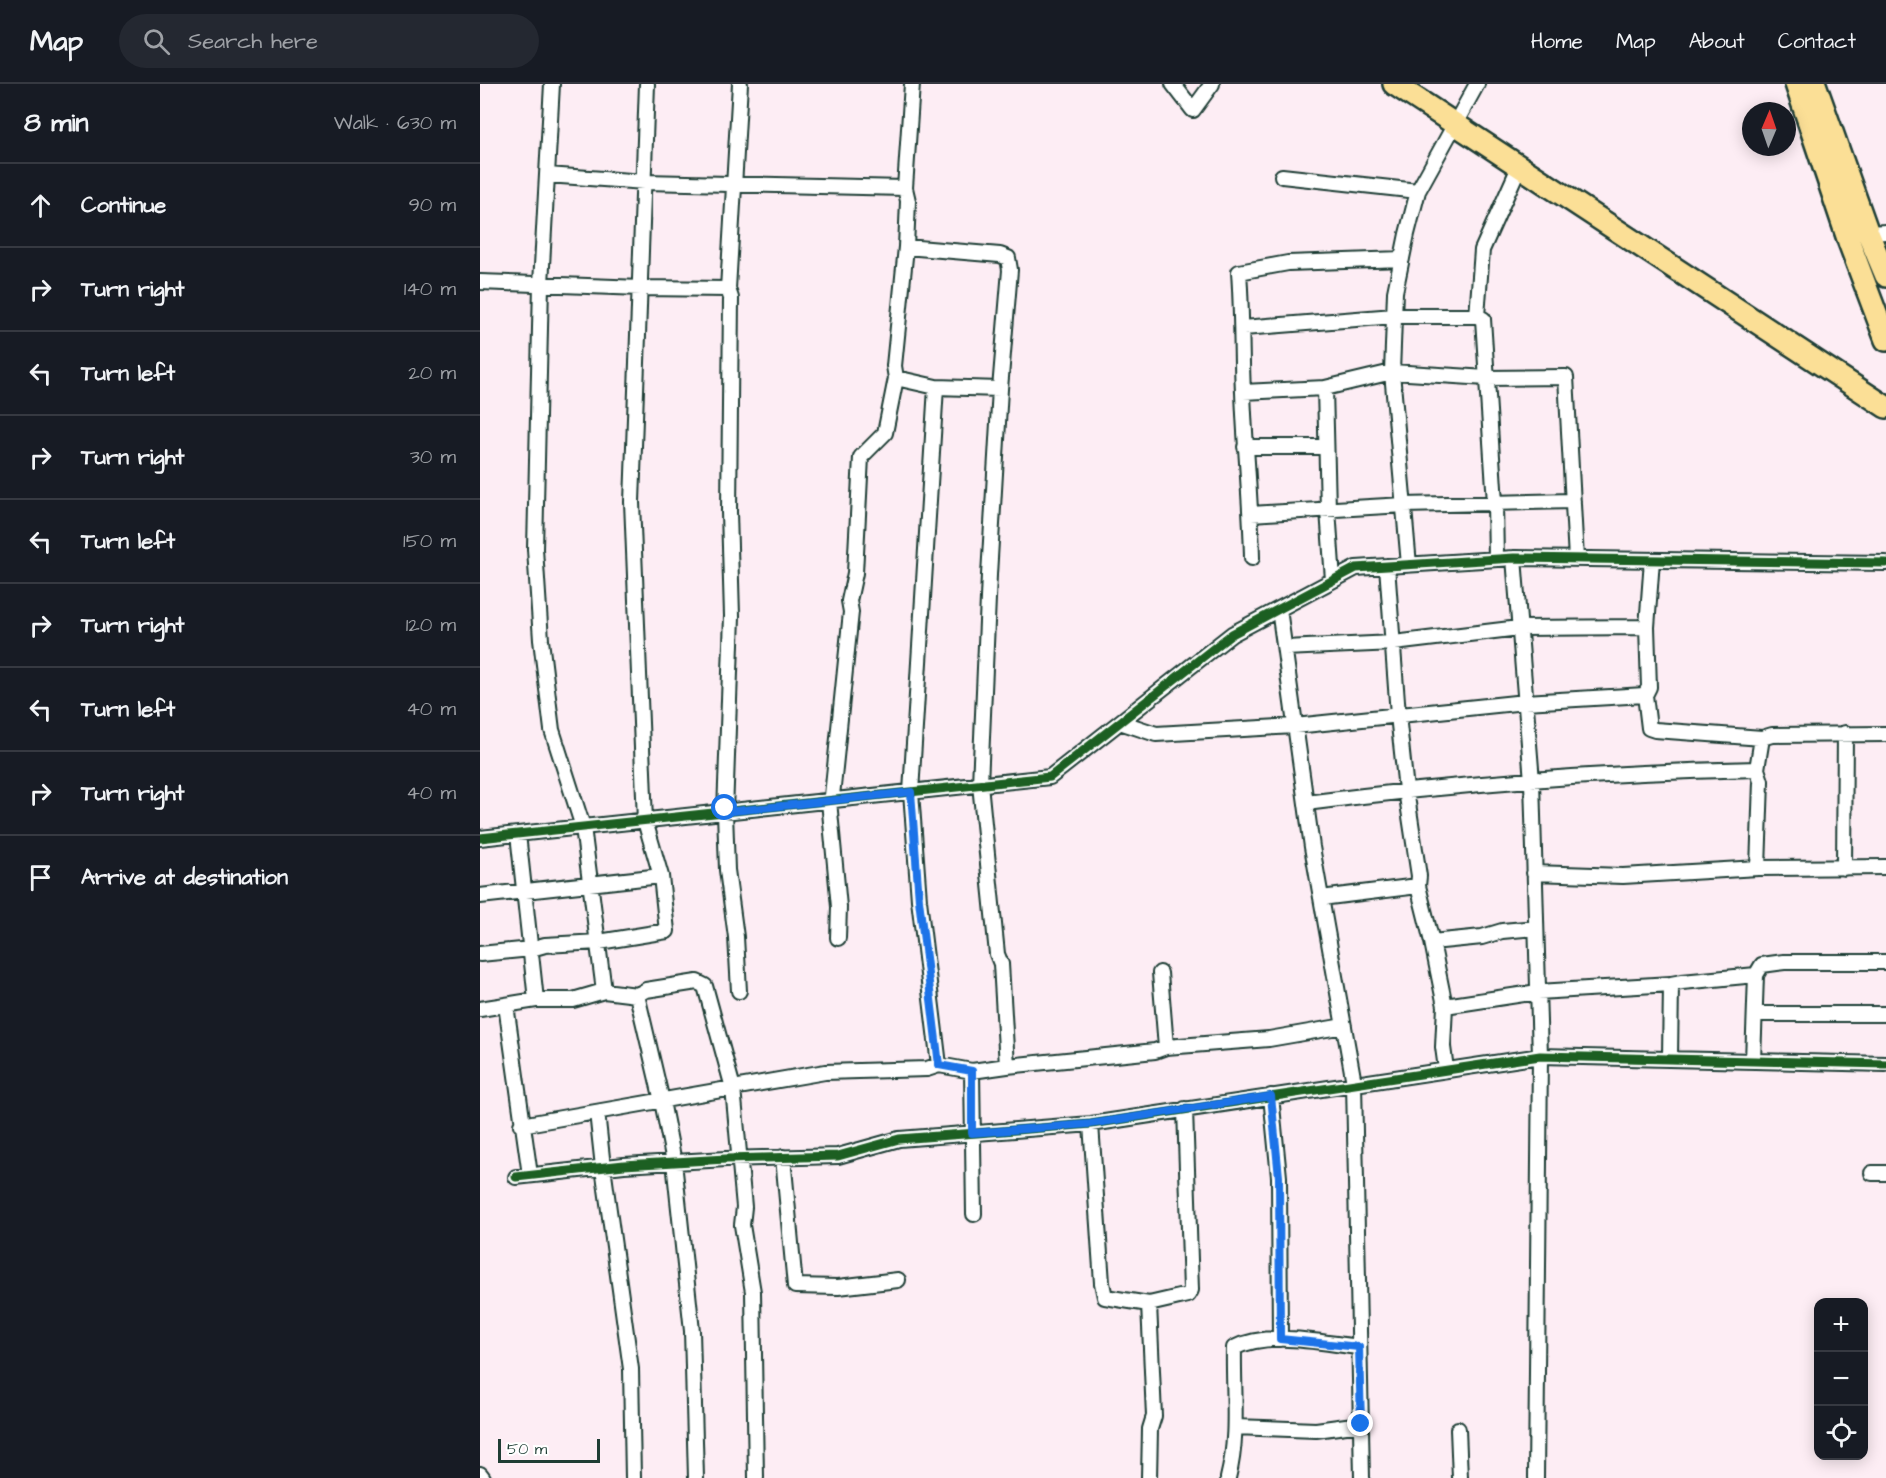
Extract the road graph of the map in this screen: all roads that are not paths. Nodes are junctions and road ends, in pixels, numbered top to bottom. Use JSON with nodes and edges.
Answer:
{"nodes":[{"id":1,"x":552,"y":84,"type":"edge"},
{"id":2,"x":647,"y":84,"type":"edge"},
{"id":3,"x":740,"y":84,"type":"edge"},
{"id":4,"x":912,"y":84,"type":"edge"},
{"id":5,"x":1173,"y":84,"type":"edge"},
{"id":6,"x":1212,"y":84,"type":"edge"},
{"id":7,"x":1394,"y":84,"type":"edge"},
{"id":8,"x":1477,"y":84,"type":"edge"},
{"id":9,"x":1796,"y":84,"type":"edge"},
{"id":10,"x":1815,"y":84,"type":"edge"},
{"id":11,"x":1454,"y":124,"type":"junction"},
{"id":12,"x":1519,"y":166,"type":"junction"},
{"id":13,"x":548,"y":176,"type":"junction"},
{"id":14,"x":1282,"y":176,"type":"dead end"},
{"id":15,"x":645,"y":182,"type":"junction"},
{"id":16,"x":735,"y":185,"type":"junction"},
{"id":17,"x":905,"y":188,"type":"junction"},
{"id":18,"x":1418,"y":191,"type":"junction"},
{"id":19,"x":1877,"y":233,"type":"edge"},
{"id":20,"x":906,"y":247,"type":"junction"},
{"id":21,"x":1402,"y":259,"type":"junction"},
{"id":22,"x":1886,"y":276,"type":"edge"},
{"id":23,"x":480,"y":282,"type":"edge"},
{"id":24,"x":542,"y":284,"type":"junction"},
{"id":25,"x":641,"y":288,"type":"junction"},
{"id":26,"x":728,"y":289,"type":"junction"},
{"id":27,"x":1394,"y":316,"type":"junction"},
{"id":28,"x":1477,"y":316,"type":"junction"},
{"id":29,"x":1243,"y":328,"type":"junction"},
{"id":30,"x":1886,"y":340,"type":"edge"},
{"id":31,"x":1392,"y":372,"type":"junction"},
{"id":32,"x":896,"y":378,"type":"junction"},
{"id":33,"x":1487,"y":378,"type":"junction"},
{"id":34,"x":936,"y":387,"type":"junction"},
{"id":35,"x":1325,"y":388,"type":"junction"},
{"id":36,"x":999,"y":389,"type":"junction"},
{"id":37,"x":1243,"y":392,"type":"junction"},
{"id":38,"x":1886,"y":406,"type":"edge"},
{"id":39,"x":1245,"y":447,"type":"junction"},
{"id":40,"x":1326,"y":447,"type":"junction"},
{"id":41,"x":1573,"y":501,"type":"junction"},
{"id":42,"x":1495,"y":503,"type":"junction"},
{"id":43,"x":1404,"y":505,"type":"junction"},
{"id":44,"x":1328,"y":510,"type":"junction"},
{"id":45,"x":1251,"y":514,"type":"junction"},
{"id":46,"x":1252,"y":558,"type":"dead end"},
{"id":47,"x":1514,"y":558,"type":"junction"},
{"id":48,"x":1496,"y":559,"type":"junction"},
{"id":49,"x":1576,"y":559,"type":"junction"},
{"id":50,"x":1652,"y":560,"type":"junction"},
{"id":51,"x":1886,"y":563,"type":"edge"},
{"id":52,"x":1408,"y":565,"type":"junction"},
{"id":53,"x":1387,"y":566,"type":"junction"},
{"id":54,"x":1333,"y":580,"type":"junction"},
{"id":55,"x":1279,"y":609,"type":"junction"},
{"id":56,"x":1519,"y":627,"type":"junction"},
{"id":57,"x":1647,"y":627,"type":"junction"},
{"id":58,"x":1394,"y":642,"type":"junction"},
{"id":59,"x":1285,"y":648,"type":"junction"},
{"id":60,"x":1645,"y":695,"type":"junction"},
{"id":61,"x":1525,"y":702,"type":"junction"},
{"id":62,"x":1398,"y":715,"type":"junction"},
{"id":63,"x":1120,"y":722,"type":"junction"},
{"id":64,"x":1296,"y":725,"type":"junction"},
{"id":65,"x":1845,"y":734,"type":"junction"},
{"id":66,"x":1886,"y":734,"type":"edge"},
{"id":67,"x":1762,"y":738,"type":"junction"},
{"id":68,"x":1757,"y":769,"type":"junction"},
{"id":69,"x":1532,"y":781,"type":"junction"},
{"id":70,"x":980,"y":784,"type":"junction"},
{"id":71,"x":1406,"y":790,"type":"junction"},
{"id":72,"x":911,"y":792,"type":"junction"},
{"id":73,"x":829,"y":801,"type":"junction"},
{"id":74,"x":1306,"y":803,"type":"junction"},
{"id":75,"x":725,"y":812,"type":"junction"},
{"id":76,"x":645,"y":821,"type":"junction"},
{"id":77,"x":583,"y":827,"type":"junction"},
{"id":78,"x":518,"y":834,"type":"junction"},
{"id":79,"x":480,"y":838,"type":"edge"},
{"id":80,"x":1886,"y":867,"type":"edge"},
{"id":81,"x":1758,"y":868,"type":"junction"},
{"id":82,"x":1844,"y":868,"type":"junction"},
{"id":83,"x":1534,"y":873,"type":"junction"},
{"id":84,"x":662,"y":876,"type":"junction"},
{"id":85,"x":592,"y":884,"type":"junction"},
{"id":86,"x":1418,"y":886,"type":"junction"},
{"id":87,"x":525,"y":891,"type":"junction"},
{"id":88,"x":480,"y":896,"type":"edge"},
{"id":89,"x":1321,"y":898,"type":"junction"},
{"id":90,"x":1536,"y":928,"type":"junction"},
{"id":91,"x":838,"y":938,"type":"dead end"},
{"id":92,"x":598,"y":942,"type":"junction"},
{"id":93,"x":1432,"y":942,"type":"junction"},
{"id":94,"x":531,"y":949,"type":"junction"},
{"id":95,"x":480,"y":954,"type":"edge"},
{"id":96,"x":1886,"y":962,"type":"edge"},
{"id":97,"x":1160,"y":973,"type":"dead end"},
{"id":98,"x":1756,"y":975,"type":"junction"},
{"id":99,"x":1671,"y":984,"type":"junction"},
{"id":100,"x":604,"y":991,"type":"junction"},
{"id":101,"x":740,"y":991,"type":"dead end"},
{"id":102,"x":1538,"y":992,"type":"junction"},
{"id":103,"x":637,"y":994,"type":"junction"},
{"id":104,"x":536,"y":1000,"type":"junction"},
{"id":105,"x":506,"y":1005,"type":"junction"},
{"id":106,"x":1445,"y":1006,"type":"junction"},
{"id":107,"x":480,"y":1008,"type":"edge"},
{"id":108,"x":1756,"y":1014,"type":"junction"},
{"id":109,"x":1886,"y":1014,"type":"edge"},
{"id":110,"x":1344,"y":1026,"type":"junction"},
{"id":111,"x":1166,"y":1047,"type":"junction"},
{"id":112,"x":1540,"y":1056,"type":"junction"},
{"id":113,"x":1670,"y":1058,"type":"junction"},
{"id":114,"x":1753,"y":1060,"type":"junction"},
{"id":115,"x":1886,"y":1064,"type":"edge"},
{"id":116,"x":939,"y":1065,"type":"junction"},
{"id":117,"x":1007,"y":1066,"type":"junction"},
{"id":118,"x":1446,"y":1069,"type":"junction"},
{"id":119,"x":972,"y":1071,"type":"junction"},
{"id":120,"x":1354,"y":1083,"type":"junction"},
{"id":121,"x":733,"y":1088,"type":"junction"},
{"id":122,"x":1271,"y":1096,"type":"junction"},
{"id":123,"x":662,"y":1101,"type":"junction"},
{"id":124,"x":1185,"y":1109,"type":"junction"},
{"id":125,"x":597,"y":1112,"type":"junction"},
{"id":126,"x":1090,"y":1124,"type":"junction"},
{"id":127,"x":521,"y":1125,"type":"junction"},
{"id":128,"x":972,"y":1133,"type":"junction"},
{"id":129,"x":783,"y":1157,"type":"junction"},
{"id":130,"x":739,"y":1158,"type":"junction"},
{"id":131,"x":674,"y":1162,"type":"junction"},
{"id":132,"x":603,"y":1167,"type":"junction"},
{"id":133,"x":974,"y":1214,"type":"dead end"},
{"id":134,"x":898,"y":1280,"type":"dead end"},
{"id":135,"x":1149,"y":1304,"type":"junction"},
{"id":136,"x":1280,"y":1339,"type":"junction"},
{"id":137,"x":1359,"y":1347,"type":"junction"},
{"id":138,"x":1361,"y":1424,"type":"junction"},
{"id":139,"x":1234,"y":1427,"type":"junction"},
{"id":140,"x":1458,"y":1429,"type":"dead end"},
{"id":141,"x":480,"y":1474,"type":"edge"},
{"id":142,"x":483,"y":1478,"type":"edge"},
{"id":143,"x":633,"y":1478,"type":"edge"},
{"id":144,"x":696,"y":1478,"type":"edge"},
{"id":145,"x":756,"y":1478,"type":"edge"},
{"id":146,"x":1149,"y":1478,"type":"edge"},
{"id":147,"x":1228,"y":1478,"type":"edge"},
{"id":148,"x":1362,"y":1478,"type":"edge"},
{"id":149,"x":1460,"y":1478,"type":"edge"},
{"id":150,"x":1531,"y":1478,"type":"edge"},
{"id":151,"x":1536,"y":1478,"type":"edge"}],
"edges":[{"from":1,"to":13,"type":"street"},
{"from":2,"to":15,"type":"street"},
{"from":3,"to":16,"type":"street"},
{"from":4,"to":17,"type":"street"},
{"from":5,"to":6,"type":"street"},
{"from":7,"to":11,"type":"main road"},
{"from":8,"to":11,"type":"street"},
{"from":9,"to":30,"type":"main road"},
{"from":10,"to":19,"type":"main road"},
{"from":11,"to":12,"type":"main road"},
{"from":11,"to":18,"type":"street"},
{"from":12,"to":28,"type":"street"},
{"from":12,"to":38,"type":"main road"},
{"from":13,"to":15,"type":"street"},
{"from":13,"to":24,"type":"street"},
{"from":14,"to":18,"type":"street"},
{"from":15,"to":16,"type":"street"},
{"from":15,"to":25,"type":"street"},
{"from":16,"to":17,"type":"street"},
{"from":16,"to":26,"type":"street"},
{"from":17,"to":20,"type":"street"},
{"from":18,"to":21,"type":"street"},
{"from":19,"to":22,"type":"main road"},
{"from":20,"to":32,"type":"street"},
{"from":20,"to":36,"type":"street"},
{"from":21,"to":27,"type":"street"},
{"from":21,"to":29,"type":"street"},
{"from":23,"to":24,"type":"street"},
{"from":24,"to":25,"type":"street"},
{"from":24,"to":77,"type":"street"},
{"from":25,"to":26,"type":"street"},
{"from":25,"to":76,"type":"street"},
{"from":26,"to":75,"type":"street"},
{"from":27,"to":28,"type":"street"},
{"from":27,"to":29,"type":"street"},
{"from":27,"to":31,"type":"street"},
{"from":28,"to":33,"type":"street"},
{"from":29,"to":37,"type":"street"},
{"from":31,"to":33,"type":"street"},
{"from":31,"to":35,"type":"street"},
{"from":31,"to":43,"type":"street"},
{"from":32,"to":34,"type":"street"},
{"from":32,"to":73,"type":"street"},
{"from":33,"to":41,"type":"street"},
{"from":33,"to":42,"type":"street"},
{"from":34,"to":36,"type":"street"},
{"from":34,"to":72,"type":"street"},
{"from":35,"to":37,"type":"street"},
{"from":35,"to":40,"type":"street"},
{"from":36,"to":70,"type":"street"},
{"from":37,"to":39,"type":"street"},
{"from":39,"to":40,"type":"street"},
{"from":39,"to":45,"type":"street"},
{"from":40,"to":44,"type":"street"},
{"from":41,"to":42,"type":"street"},
{"from":41,"to":49,"type":"street"},
{"from":42,"to":43,"type":"street"},
{"from":42,"to":48,"type":"street"},
{"from":43,"to":44,"type":"street"},
{"from":43,"to":52,"type":"street"},
{"from":44,"to":45,"type":"street"},
{"from":44,"to":54,"type":"street"},
{"from":45,"to":46,"type":"street"},
{"from":47,"to":48,"type":"street"},
{"from":47,"to":49,"type":"street"},
{"from":47,"to":56,"type":"street"},
{"from":48,"to":52,"type":"street"},
{"from":49,"to":50,"type":"street"},
{"from":50,"to":51,"type":"street"},
{"from":50,"to":57,"type":"street"},
{"from":52,"to":53,"type":"street"},
{"from":53,"to":54,"type":"street"},
{"from":53,"to":58,"type":"street"},
{"from":54,"to":55,"type":"street"},
{"from":55,"to":59,"type":"street"},
{"from":55,"to":63,"type":"street"},
{"from":56,"to":57,"type":"street"},
{"from":56,"to":58,"type":"street"},
{"from":56,"to":61,"type":"street"},
{"from":57,"to":60,"type":"street"},
{"from":58,"to":59,"type":"street"},
{"from":58,"to":62,"type":"street"},
{"from":59,"to":64,"type":"street"},
{"from":60,"to":61,"type":"street"},
{"from":60,"to":67,"type":"street"},
{"from":61,"to":62,"type":"street"},
{"from":61,"to":69,"type":"street"},
{"from":62,"to":64,"type":"street"},
{"from":62,"to":71,"type":"street"},
{"from":63,"to":64,"type":"street"},
{"from":63,"to":70,"type":"street"},
{"from":64,"to":74,"type":"street"},
{"from":65,"to":66,"type":"street"},
{"from":65,"to":67,"type":"street"},
{"from":65,"to":82,"type":"street"},
{"from":67,"to":68,"type":"street"},
{"from":68,"to":69,"type":"street"},
{"from":68,"to":81,"type":"street"},
{"from":69,"to":71,"type":"street"},
{"from":69,"to":83,"type":"street"},
{"from":70,"to":72,"type":"street"},
{"from":70,"to":117,"type":"street"},
{"from":71,"to":74,"type":"street"},
{"from":71,"to":86,"type":"street"},
{"from":72,"to":73,"type":"street"},
{"from":72,"to":116,"type":"street"},
{"from":73,"to":75,"type":"street"},
{"from":73,"to":91,"type":"street"},
{"from":74,"to":89,"type":"street"},
{"from":75,"to":76,"type":"street"},
{"from":75,"to":101,"type":"street"},
{"from":76,"to":77,"type":"street"},
{"from":76,"to":84,"type":"street"},
{"from":77,"to":78,"type":"street"},
{"from":77,"to":85,"type":"street"},
{"from":78,"to":79,"type":"street"},
{"from":78,"to":87,"type":"street"},
{"from":80,"to":82,"type":"street"},
{"from":81,"to":82,"type":"street"},
{"from":81,"to":83,"type":"street"},
{"from":83,"to":90,"type":"street"},
{"from":84,"to":85,"type":"street"},
{"from":84,"to":92,"type":"street"},
{"from":85,"to":87,"type":"street"},
{"from":85,"to":92,"type":"street"},
{"from":86,"to":89,"type":"street"},
{"from":86,"to":93,"type":"street"},
{"from":87,"to":88,"type":"street"},
{"from":87,"to":94,"type":"street"},
{"from":89,"to":110,"type":"street"},
{"from":90,"to":93,"type":"street"},
{"from":90,"to":102,"type":"street"},
{"from":92,"to":94,"type":"street"},
{"from":92,"to":100,"type":"street"},
{"from":93,"to":106,"type":"street"},
{"from":94,"to":95,"type":"street"},
{"from":94,"to":104,"type":"street"},
{"from":96,"to":98,"type":"street"},
{"from":97,"to":111,"type":"street"},
{"from":98,"to":99,"type":"street"},
{"from":98,"to":108,"type":"street"},
{"from":99,"to":102,"type":"street"},
{"from":99,"to":113,"type":"street"},
{"from":100,"to":103,"type":"street"},
{"from":100,"to":104,"type":"street"},
{"from":102,"to":106,"type":"street"},
{"from":102,"to":112,"type":"street"},
{"from":103,"to":121,"type":"street"},
{"from":103,"to":123,"type":"street"},
{"from":104,"to":105,"type":"street"},
{"from":105,"to":107,"type":"street"},
{"from":105,"to":127,"type":"street"},
{"from":106,"to":118,"type":"street"},
{"from":108,"to":109,"type":"street"},
{"from":108,"to":114,"type":"street"},
{"from":110,"to":111,"type":"street"},
{"from":110,"to":120,"type":"street"},
{"from":111,"to":117,"type":"street"},
{"from":112,"to":113,"type":"street"},
{"from":112,"to":118,"type":"street"},
{"from":112,"to":151,"type":"street"},
{"from":113,"to":114,"type":"street"},
{"from":114,"to":115,"type":"street"},
{"from":116,"to":119,"type":"street"},
{"from":116,"to":121,"type":"street"},
{"from":117,"to":119,"type":"street"},
{"from":118,"to":120,"type":"street"},
{"from":119,"to":128,"type":"street"},
{"from":120,"to":122,"type":"street"},
{"from":120,"to":137,"type":"street"},
{"from":121,"to":123,"type":"street"},
{"from":121,"to":130,"type":"street"},
{"from":122,"to":124,"type":"street"},
{"from":122,"to":136,"type":"street"},
{"from":123,"to":125,"type":"street"},
{"from":123,"to":131,"type":"street"},
{"from":124,"to":126,"type":"street"},
{"from":124,"to":135,"type":"street"},
{"from":125,"to":127,"type":"street"},
{"from":125,"to":132,"type":"street"},
{"from":126,"to":128,"type":"street"},
{"from":126,"to":135,"type":"street"},
{"from":127,"to":132,"type":"street"},
{"from":128,"to":129,"type":"street"},
{"from":128,"to":133,"type":"street"},
{"from":129,"to":130,"type":"street"},
{"from":129,"to":134,"type":"street"},
{"from":130,"to":131,"type":"street"},
{"from":130,"to":145,"type":"street"},
{"from":131,"to":132,"type":"street"},
{"from":131,"to":144,"type":"street"},
{"from":132,"to":143,"type":"street"},
{"from":135,"to":146,"type":"street"},
{"from":136,"to":137,"type":"street"},
{"from":136,"to":139,"type":"street"},
{"from":137,"to":138,"type":"street"},
{"from":138,"to":139,"type":"street"},
{"from":138,"to":148,"type":"street"},
{"from":139,"to":147,"type":"street"},
{"from":140,"to":149,"type":"street"},
{"from":141,"to":142,"type":"street"},
{"from":150,"to":151,"type":"street"}]}
